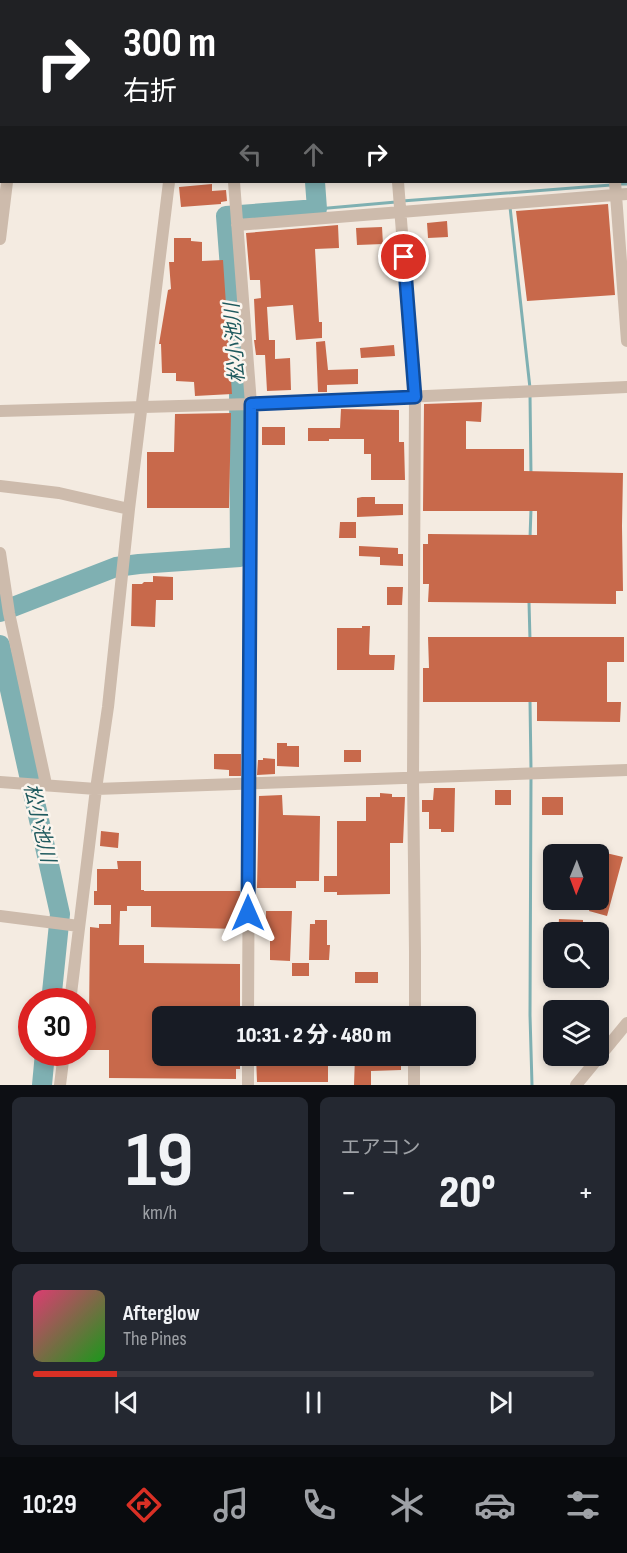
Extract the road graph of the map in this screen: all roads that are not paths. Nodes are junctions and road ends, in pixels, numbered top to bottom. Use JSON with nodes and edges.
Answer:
{"nodes":[{"id":1,"x":7,"y":183,"type":"edge"},
{"id":2,"x":169,"y":183,"type":"edge"},
{"id":3,"x":234,"y":183,"type":"edge"},
{"id":4,"x":398,"y":188,"type":"edge"},
{"id":5,"x":618,"y":191,"type":"edge"},
{"id":6,"x":400,"y":211,"type":"junction"},
{"id":7,"x":237,"y":225,"type":"junction"},
{"id":8,"x":0,"y":239,"type":"edge"},
{"id":9,"x":627,"y":341,"type":"edge"},
{"id":10,"x":627,"y":387,"type":"edge"},
{"id":11,"x":415,"y":397,"type":"junction"},
{"id":12,"x":244,"y":404,"type":"junction"},
{"id":13,"x":141,"y":406,"type":"junction"},
{"id":14,"x":0,"y":411,"type":"edge"},
{"id":15,"x":0,"y":486,"type":"edge"},
{"id":16,"x":129,"y":509,"type":"junction"},
{"id":17,"x":0,"y":553,"type":"edge"},
{"id":18,"x":627,"y":770,"type":"edge"},
{"id":19,"x":413,"y":778,"type":"junction"},
{"id":20,"x":0,"y":782,"type":"edge"},
{"id":21,"x":46,"y":784,"type":"junction"},
{"id":22,"x":249,"y":784,"type":"junction"},
{"id":23,"x":96,"y":789,"type":"junction"},
{"id":24,"x":0,"y":916,"type":"edge"},
{"id":25,"x":66,"y":925,"type":"junction"},
{"id":26,"x":69,"y":988,"type":"edge"},
{"id":27,"x":248,"y":1006,"type":"edge"},
{"id":28,"x":415,"y":1006,"type":"edge"},
{"id":29,"x":627,"y":1023,"type":"edge"},
{"id":30,"x":62,"y":1066,"type":"edge"},
{"id":31,"x":248,"y":1066,"type":"edge"},
{"id":32,"x":414,"y":1066,"type":"edge"},
{"id":33,"x":60,"y":1085,"type":"edge"},
{"id":34,"x":248,"y":1085,"type":"edge"},
{"id":35,"x":414,"y":1085,"type":"edge"},
{"id":36,"x":576,"y":1085,"type":"edge"}],
"edges":[{"from":1,"to":8,"type":"street"},
{"from":2,"to":13,"type":"street"},
{"from":3,"to":7,"type":"street"},
{"from":4,"to":6,"type":"street"},
{"from":5,"to":6,"type":"street"},
{"from":5,"to":9,"type":"street"},
{"from":6,"to":7,"type":"street"},
{"from":6,"to":11,"type":"street"},
{"from":7,"to":12,"type":"street"},
{"from":10,"to":11,"type":"street"},
{"from":11,"to":12,"type":"street"},
{"from":11,"to":19,"type":"street"},
{"from":12,"to":13,"type":"street"},
{"from":12,"to":22,"type":"street"},
{"from":13,"to":14,"type":"street"},
{"from":13,"to":16,"type":"street"},
{"from":15,"to":16,"type":"street"},
{"from":16,"to":23,"type":"street"},
{"from":17,"to":21,"type":"street"},
{"from":18,"to":19,"type":"street"},
{"from":19,"to":22,"type":"street"},
{"from":19,"to":28,"type":"street"},
{"from":20,"to":21,"type":"street"},
{"from":21,"to":23,"type":"street"},
{"from":22,"to":23,"type":"street"},
{"from":22,"to":27,"type":"street"},
{"from":23,"to":25,"type":"street"},
{"from":24,"to":25,"type":"street"},
{"from":25,"to":26,"type":"street"},
{"from":29,"to":36,"type":"street"},
{"from":30,"to":33,"type":"street"},
{"from":31,"to":34,"type":"street"},
{"from":32,"to":35,"type":"street"}]}
